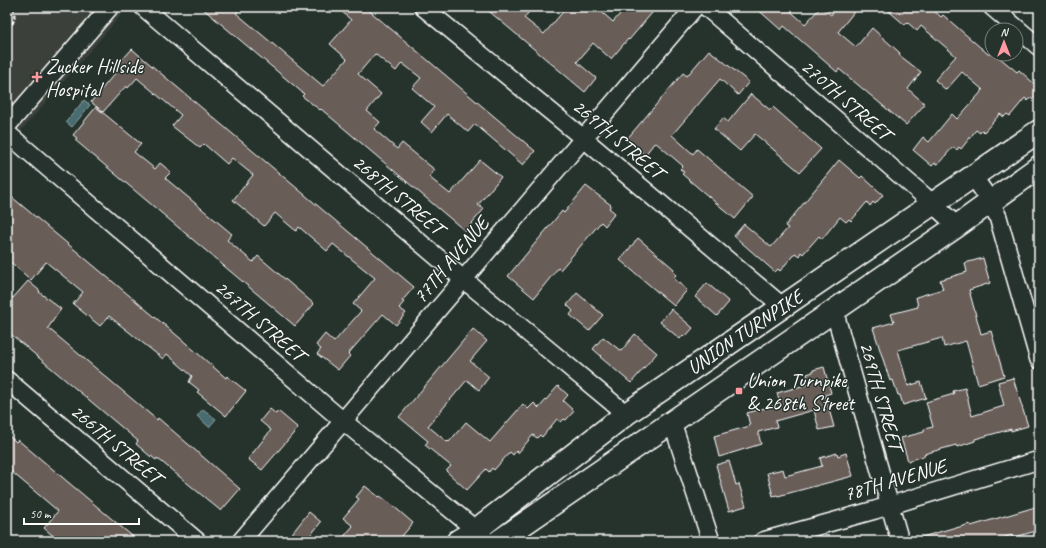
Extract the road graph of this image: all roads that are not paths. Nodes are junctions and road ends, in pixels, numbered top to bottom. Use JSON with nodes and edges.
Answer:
{"nodes":[{"id":1,"x":110,"y":7,"type":"edge"},
{"id":2,"x":143,"y":7,"type":"edge"},
{"id":3,"x":423,"y":7,"type":"edge"},
{"id":4,"x":695,"y":7,"type":"edge"},
{"id":5,"x":706,"y":7,"type":"edge"},
{"id":6,"x":992,"y":7,"type":"edge"},
{"id":7,"x":1039,"y":47,"type":"edge"},
{"id":8,"x":7,"y":126,"type":"edge"},
{"id":9,"x":1039,"y":131,"type":"edge"},
{"id":10,"x":7,"y":133,"type":"edge"},
{"id":11,"x":583,"y":138,"type":"junction"},
{"id":12,"x":1039,"y":167,"type":"edge"},
{"id":13,"x":973,"y":176,"type":"junction"},
{"id":14,"x":991,"y":202,"type":"junction"},
{"id":15,"x":932,"y":204,"type":"junction"},
{"id":16,"x":957,"y":226,"type":"junction"},
{"id":17,"x":463,"y":279,"type":"junction"},
{"id":18,"x":782,"y":306,"type":"junction"},
{"id":19,"x":834,"y":310,"type":"junction"},
{"id":20,"x":1039,"y":360,"type":"edge"},
{"id":21,"x":7,"y":380,"type":"edge"},
{"id":22,"x":626,"y":414,"type":"junction"},
{"id":23,"x":343,"y":421,"type":"junction"},
{"id":24,"x":672,"y":422,"type":"junction"},
{"id":25,"x":1039,"y":460,"type":"edge"},
{"id":26,"x":890,"y":505,"type":"junction"},
{"id":27,"x":474,"y":537,"type":"edge"},
{"id":28,"x":196,"y":541,"type":"edge"},
{"id":29,"x":241,"y":541,"type":"edge"},
{"id":30,"x":499,"y":541,"type":"edge"},
{"id":31,"x":711,"y":541,"type":"edge"},
{"id":32,"x":764,"y":541,"type":"edge"},
{"id":33,"x":900,"y":541,"type":"edge"}],
"edges":[{"from":1,"to":8,"type":"street"},
{"from":2,"to":17,"type":"street","name":"268TH STREET"},
{"from":3,"to":11,"type":"street","name":"269TH STREET"},
{"from":4,"to":11,"type":"street","name":"77TH AVENUE"},
{"from":5,"to":15,"type":"street","name":"270TH STREET"},
{"from":6,"to":7,"type":"street"},
{"from":9,"to":13,"type":"main road","name":"UNION TURNPIKE"},
{"from":10,"to":23,"type":"street","name":"267TH STREET"},
{"from":11,"to":17,"type":"street","name":"77TH AVENUE"},
{"from":11,"to":18,"type":"street","name":"269TH STREET"},
{"from":12,"to":14,"type":"main road","name":"UNION TURNPIKE"},
{"from":13,"to":14,"type":"street"},
{"from":13,"to":15,"type":"main road","name":"UNION TURNPIKE"},
{"from":14,"to":16,"type":"main road","name":"UNION TURNPIKE"},
{"from":14,"to":20,"type":"street"},
{"from":15,"to":16,"type":"street","name":"270TH STREET"},
{"from":15,"to":18,"type":"main road","name":"UNION TURNPIKE"},
{"from":16,"to":19,"type":"main road","name":"UNION TURNPIKE"},
{"from":17,"to":22,"type":"street","name":"268TH STREET"},
{"from":17,"to":23,"type":"street","name":"77TH AVENUE"},
{"from":18,"to":22,"type":"main road","name":"UNION TURNPIKE"},
{"from":19,"to":24,"type":"main road","name":"UNION TURNPIKE"},
{"from":19,"to":26,"type":"street","name":"269TH STREET"},
{"from":21,"to":28,"type":"street","name":"266TH STREET"},
{"from":22,"to":27,"type":"main road","name":"UNION TURNPIKE"},
{"from":23,"to":27,"type":"street","name":"267TH STREET"},
{"from":23,"to":29,"type":"street","name":"77TH AVENUE"},
{"from":24,"to":30,"type":"main road","name":"UNION TURNPIKE"},
{"from":24,"to":31,"type":"street"},
{"from":25,"to":26,"type":"street","name":"78TH AVENUE"},
{"from":26,"to":32,"type":"street","name":"78TH AVENUE"},
{"from":26,"to":33,"type":"street","name":"269TH STREET"}]}
